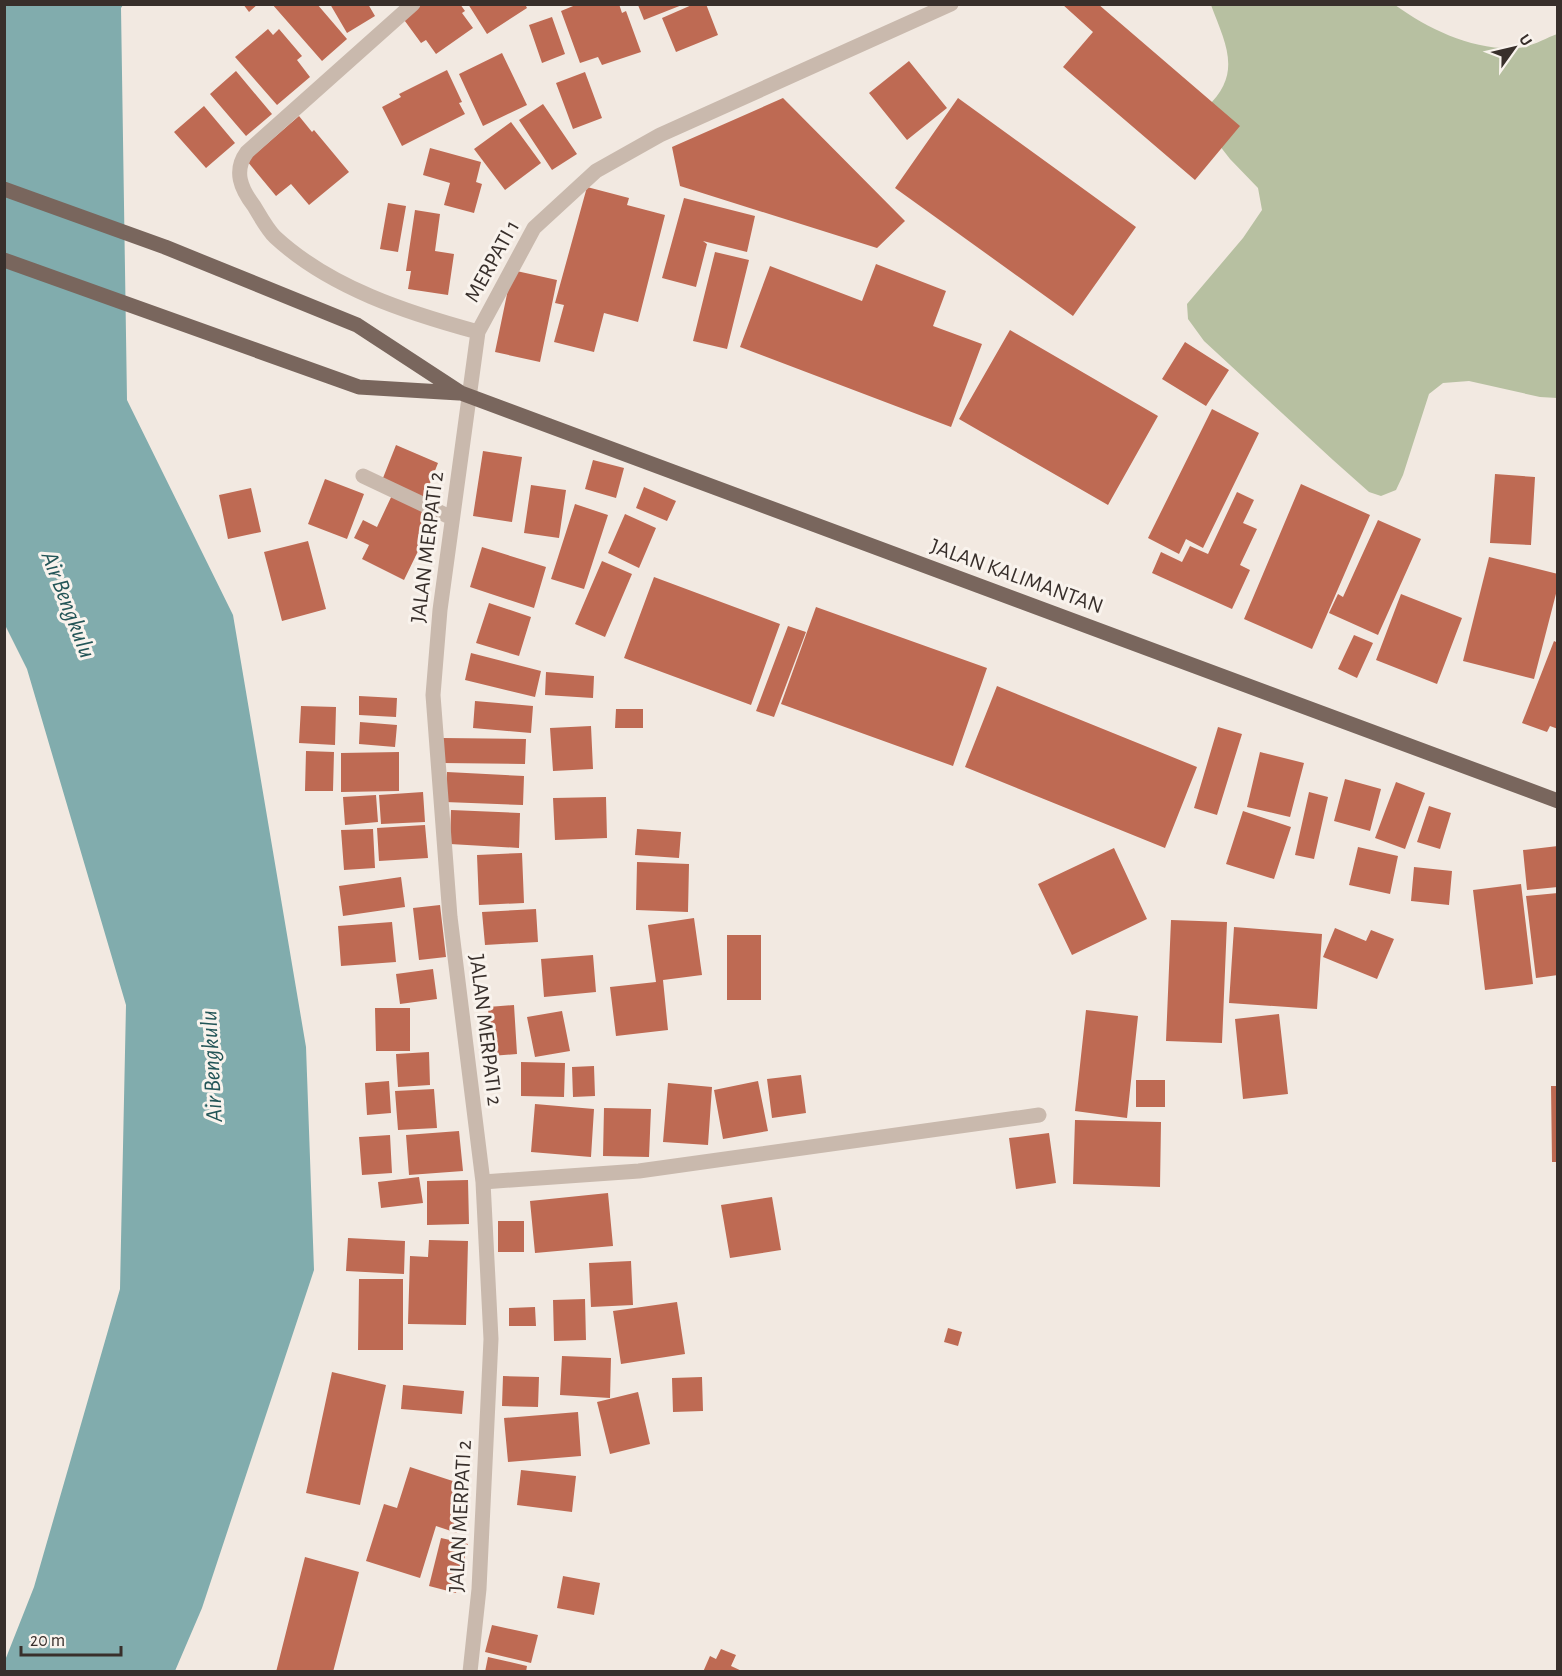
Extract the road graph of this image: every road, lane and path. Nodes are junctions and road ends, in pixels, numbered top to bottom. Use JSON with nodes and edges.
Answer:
{"nodes":[{"id":1,"x":413,"y":4,"type":"edge"},
{"id":2,"x":951,"y":4,"type":"edge"},
{"id":3,"x":4,"y":189,"type":"edge"},
{"id":4,"x":4,"y":261,"type":"edge"},
{"id":5,"x":478,"y":332,"type":"junction"},
{"id":6,"x":465,"y":395,"type":"junction"},
{"id":7,"x":363,"y":476,"type":"dead end"},
{"id":8,"x":452,"y":518,"type":"junction"},
{"id":9,"x":1557,"y":801,"type":"edge"},
{"id":10,"x":1039,"y":1115,"type":"dead end"},
{"id":11,"x":483,"y":1182,"type":"junction"},
{"id":12,"x":470,"y":1671,"type":"edge"}],
"edges":[{"from":1,"to":5,"type":"street"},
{"from":2,"to":5,"type":"street","name":"MERPATI 1"},
{"from":3,"to":6,"type":"main road"},
{"from":4,"to":6,"type":"main road"},
{"from":5,"to":6,"type":"street","name":"MERPATI 1"},
{"from":6,"to":8,"type":"street","name":"JALAN MERPATI 2"},
{"from":6,"to":9,"type":"main road","name":"JALAN KALIMANTAN"},
{"from":7,"to":8,"type":"street"},
{"from":8,"to":11,"type":"street","name":"JALAN MERPATI 2"},
{"from":10,"to":11,"type":"street"},
{"from":11,"to":12,"type":"street","name":"JALAN MERPATI 2"}]}
